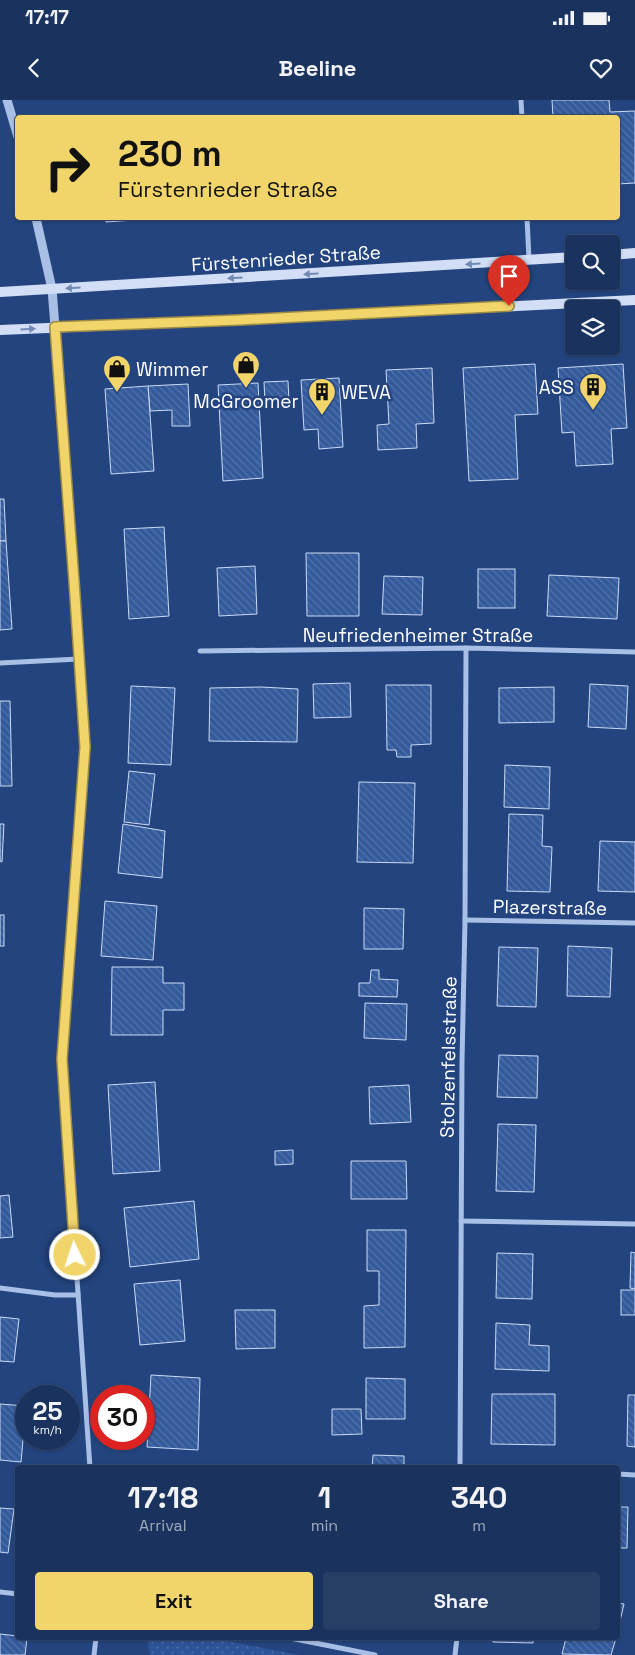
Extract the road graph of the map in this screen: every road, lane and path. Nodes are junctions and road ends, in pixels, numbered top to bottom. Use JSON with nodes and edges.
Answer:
{"nodes":[{"id":1,"x":7,"y":100,"type":"edge"},
{"id":2,"x":521,"y":100,"type":"edge"},
{"id":3,"x":522,"y":115,"type":"edge"},
{"id":4,"x":15,"y":127,"type":"edge"},
{"id":5,"x":36,"y":220,"type":"edge"},
{"id":6,"x":527,"y":220,"type":"edge"},
{"id":7,"x":635,"y":254,"type":"edge"},
{"id":8,"x":620,"y":255,"type":"edge"},
{"id":9,"x":565,"y":258,"type":"edge"},
{"id":10,"x":529,"y":260,"type":"junction"},
{"id":11,"x":52,"y":289,"type":"junction"},
{"id":12,"x":0,"y":292,"type":"edge"},
{"id":13,"x":635,"y":300,"type":"edge"},
{"id":14,"x":55,"y":327,"type":"junction"},
{"id":15,"x":0,"y":330,"type":"edge"},
{"id":16,"x":466,"y":648,"type":"junction"},
{"id":17,"x":200,"y":651,"type":"dead end"},
{"id":18,"x":635,"y":652,"type":"edge"},
{"id":19,"x":79,"y":659,"type":"junction"},
{"id":20,"x":0,"y":663,"type":"edge"},
{"id":21,"x":466,"y":920,"type":"junction"},
{"id":22,"x":635,"y":923,"type":"edge"},
{"id":23,"x":461,"y":1220,"type":"junction"},
{"id":24,"x":635,"y":1224,"type":"edge"},
{"id":25,"x":0,"y":1288,"type":"edge"},
{"id":26,"x":78,"y":1295,"type":"junction"},
{"id":27,"x":90,"y":1465,"type":"edge"},
{"id":28,"x":460,"y":1465,"type":"edge"},
{"id":29,"x":620,"y":1474,"type":"edge"},
{"id":30,"x":635,"y":1475,"type":"edge"},
{"id":31,"x":0,"y":1592,"type":"edge"},
{"id":32,"x":15,"y":1594,"type":"edge"},
{"id":33,"x":96,"y":1640,"type":"edge"},
{"id":34,"x":300,"y":1640,"type":"edge"},
{"id":35,"x":457,"y":1640,"type":"edge"},
{"id":36,"x":94,"y":1655,"type":"edge"},
{"id":37,"x":375,"y":1655,"type":"edge"},
{"id":38,"x":455,"y":1655,"type":"edge"}],
"edges":[{"from":1,"to":4,"type":"street"},
{"from":2,"to":3,"type":"street"},
{"from":5,"to":11,"type":"street"},
{"from":6,"to":10,"type":"street"},
{"from":7,"to":8,"type":"main road"},
{"from":9,"to":10,"type":"main road","name":"Fürstenrieder Straße"},
{"from":10,"to":11,"type":"main road","name":"Fürstenrieder Straße","one_way":true},
{"from":11,"to":12,"type":"main road","name":"Fürstenrieder Straße"},
{"from":11,"to":14,"type":"street"},
{"from":13,"to":14,"type":"main road"},
{"from":15,"to":14,"type":"main road","one_way":true},
{"from":14,"to":19,"type":"street"},
{"from":16,"to":17,"type":"street","name":"Neufriedenheimer Straße"},
{"from":16,"to":18,"type":"street","name":"Neufriedenheimer Straße"},
{"from":16,"to":21,"type":"street","name":"Stolzenfelsstraße"},
{"from":19,"to":20,"type":"street"},
{"from":19,"to":26,"type":"street"},
{"from":21,"to":22,"type":"street","name":"Plazerstraße"},
{"from":21,"to":23,"type":"street","name":"Stolzenfelsstraße"},
{"from":23,"to":24,"type":"street"},
{"from":23,"to":28,"type":"street","name":"Stolzenfelsstraße"},
{"from":25,"to":26,"type":"street"},
{"from":26,"to":27,"type":"street"},
{"from":29,"to":30,"type":"street"},
{"from":31,"to":32,"type":"street"},
{"from":33,"to":36,"type":"street"},
{"from":34,"to":37,"type":"street"},
{"from":35,"to":38,"type":"street"}]}
